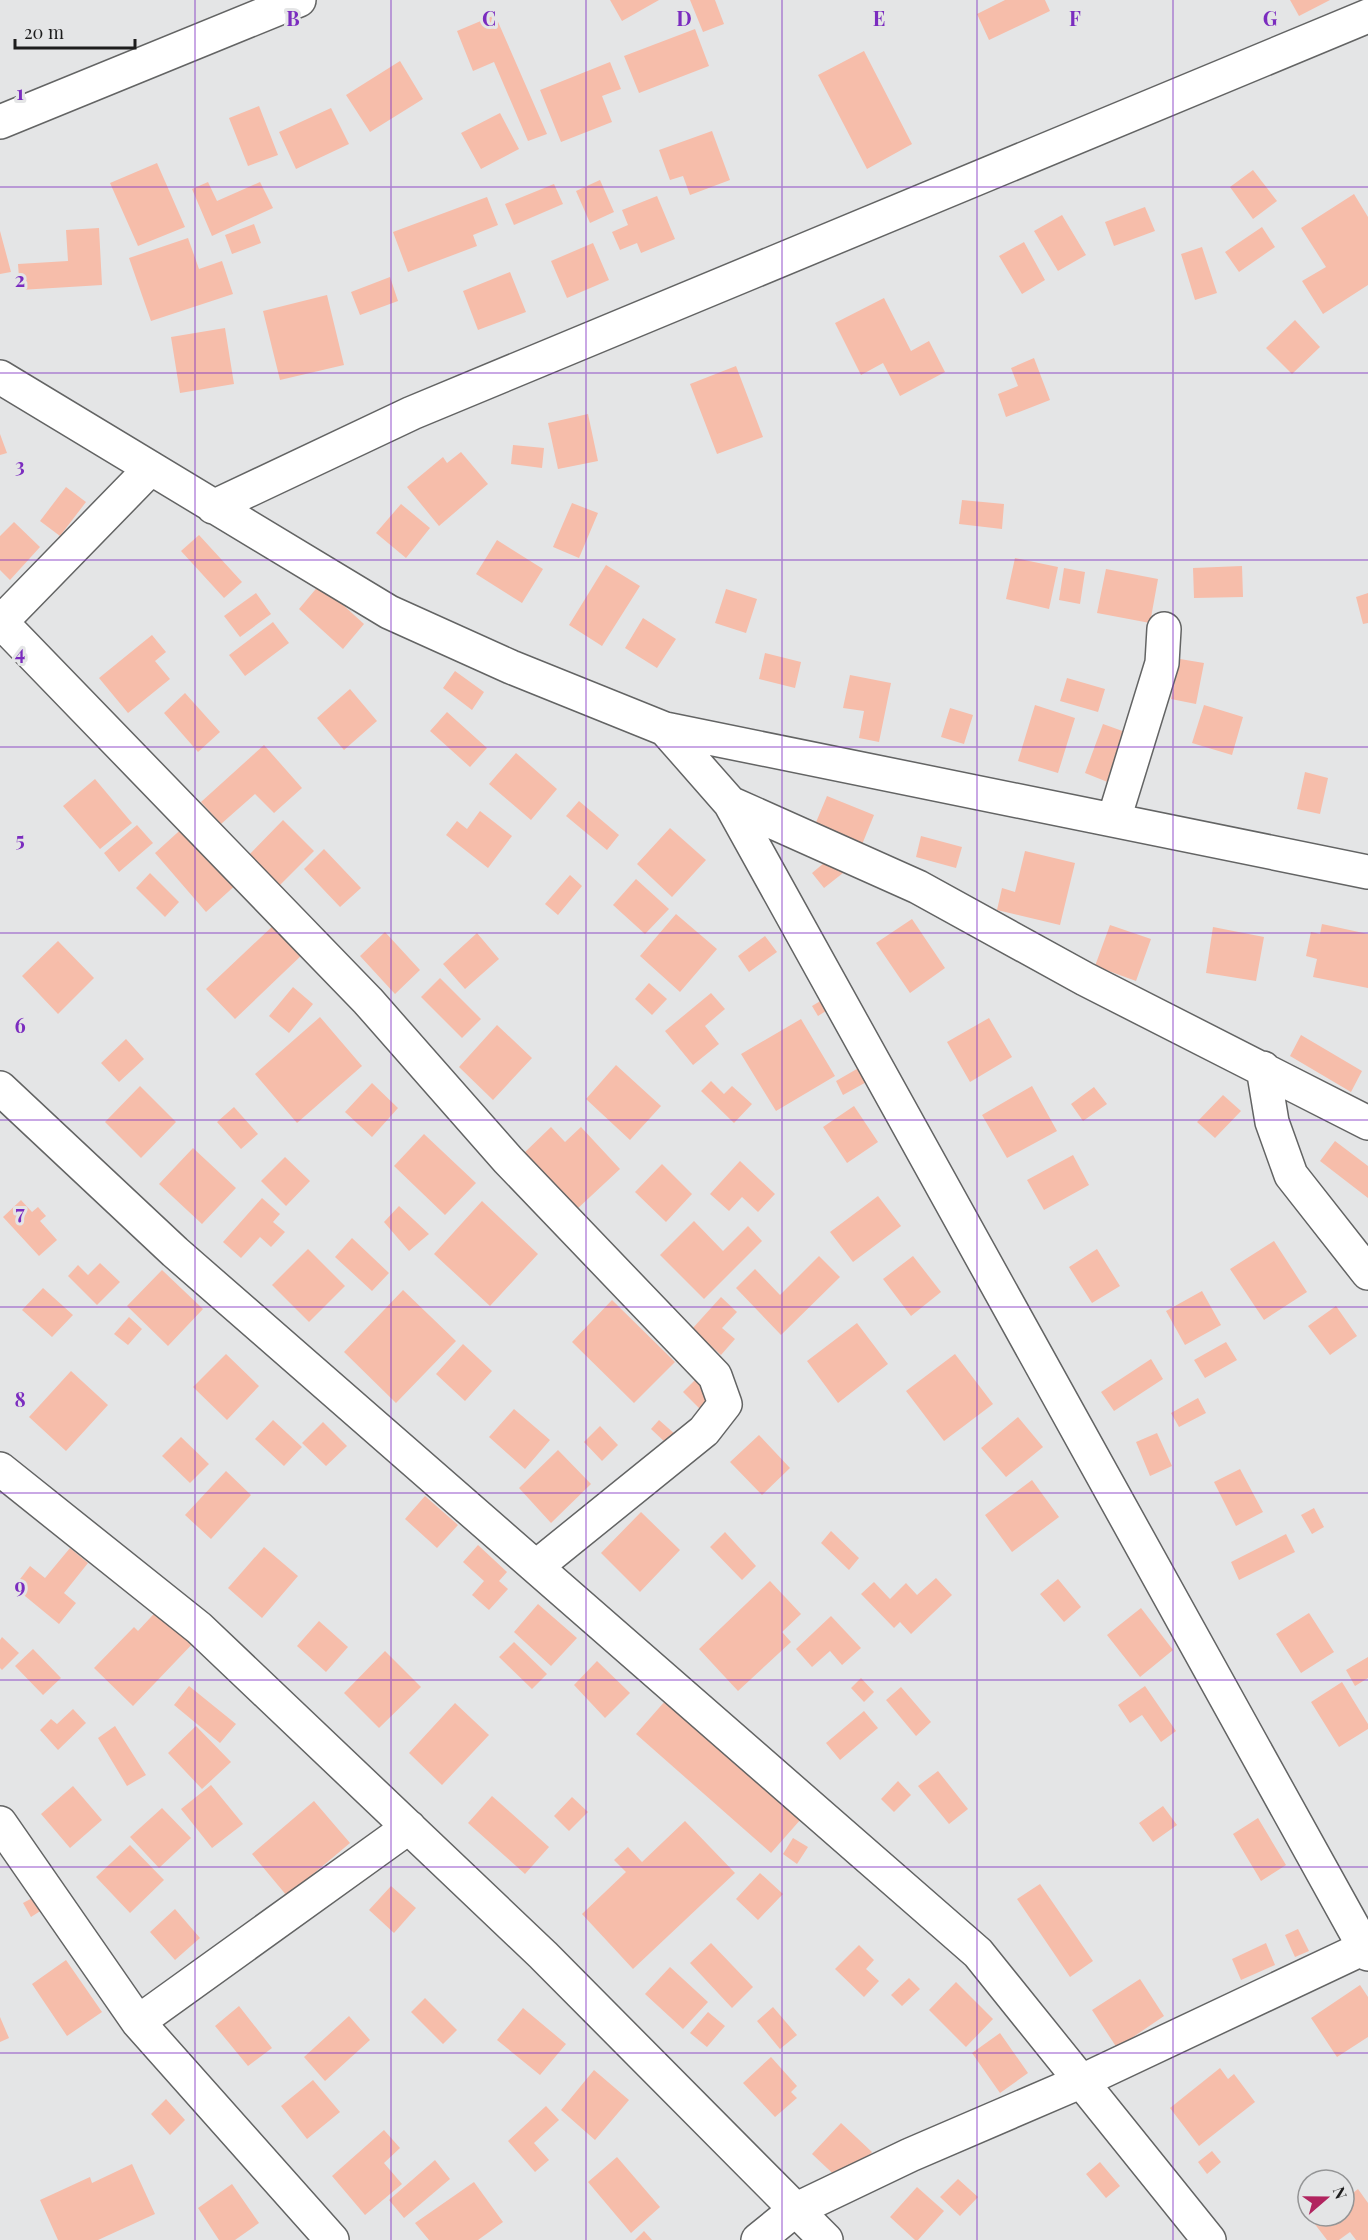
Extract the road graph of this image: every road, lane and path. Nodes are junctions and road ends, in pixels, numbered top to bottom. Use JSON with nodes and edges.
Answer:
{"nodes":[{"id":1,"x":299,"y":0,"type":"edge"},
{"id":2,"x":1368,"y":16,"type":"edge"},
{"id":3,"x":0,"y":122,"type":"edge"},
{"id":4,"x":0,"y":377,"type":"edge"},
{"id":5,"x":150,"y":469,"type":"junction"},
{"id":6,"x":213,"y":507,"type":"junction"},
{"id":7,"x":0,"y":622,"type":"edge"},
{"id":8,"x":1164,"y":629,"type":"dead end"},
{"id":9,"x":665,"y":729,"type":"junction"},
{"id":10,"x":730,"y":803,"type":"junction"},
{"id":11,"x":1114,"y":819,"type":"junction"},
{"id":12,"x":1368,"y":872,"type":"edge"},
{"id":13,"x":1263,"y":1068,"type":"junction"},
{"id":14,"x":0,"y":1088,"type":"edge"},
{"id":15,"x":1368,"y":1123,"type":"edge"},
{"id":16,"x":1368,"y":1273,"type":"edge"},
{"id":17,"x":0,"y":1469,"type":"edge"},
{"id":18,"x":537,"y":1566,"type":"junction"},
{"id":19,"x":0,"y":1823,"type":"edge"},
{"id":20,"x":409,"y":1827,"type":"junction"},
{"id":21,"x":1367,"y":1949,"type":"edge"},
{"id":22,"x":138,"y":2022,"type":"junction"},
{"id":23,"x":1082,"y":2081,"type":"junction"},
{"id":24,"x":795,"y":2210,"type":"junction"},
{"id":25,"x":332,"y":2240,"type":"edge"},
{"id":26,"x":758,"y":2240,"type":"edge"},
{"id":27,"x":826,"y":2240,"type":"edge"},
{"id":28,"x":1209,"y":2240,"type":"edge"}],
"edges":[{"from":1,"to":3,"type":"street"},
{"from":2,"to":6,"type":"street"},
{"from":4,"to":5,"type":"street"},
{"from":5,"to":6,"type":"street"},
{"from":5,"to":7,"type":"street"},
{"from":6,"to":9,"type":"street"},
{"from":7,"to":18,"type":"street"},
{"from":8,"to":11,"type":"street"},
{"from":9,"to":10,"type":"street"},
{"from":9,"to":11,"type":"street"},
{"from":10,"to":13,"type":"street"},
{"from":10,"to":21,"type":"street"},
{"from":11,"to":12,"type":"street"},
{"from":13,"to":15,"type":"street"},
{"from":13,"to":16,"type":"street"},
{"from":14,"to":18,"type":"street"},
{"from":17,"to":20,"type":"street"},
{"from":18,"to":23,"type":"street"},
{"from":19,"to":22,"type":"street"},
{"from":20,"to":22,"type":"street"},
{"from":20,"to":24,"type":"street"},
{"from":21,"to":23,"type":"street"},
{"from":22,"to":25,"type":"street"},
{"from":23,"to":24,"type":"street"},
{"from":23,"to":28,"type":"street"},
{"from":24,"to":26,"type":"street"},
{"from":24,"to":27,"type":"street"}]}
